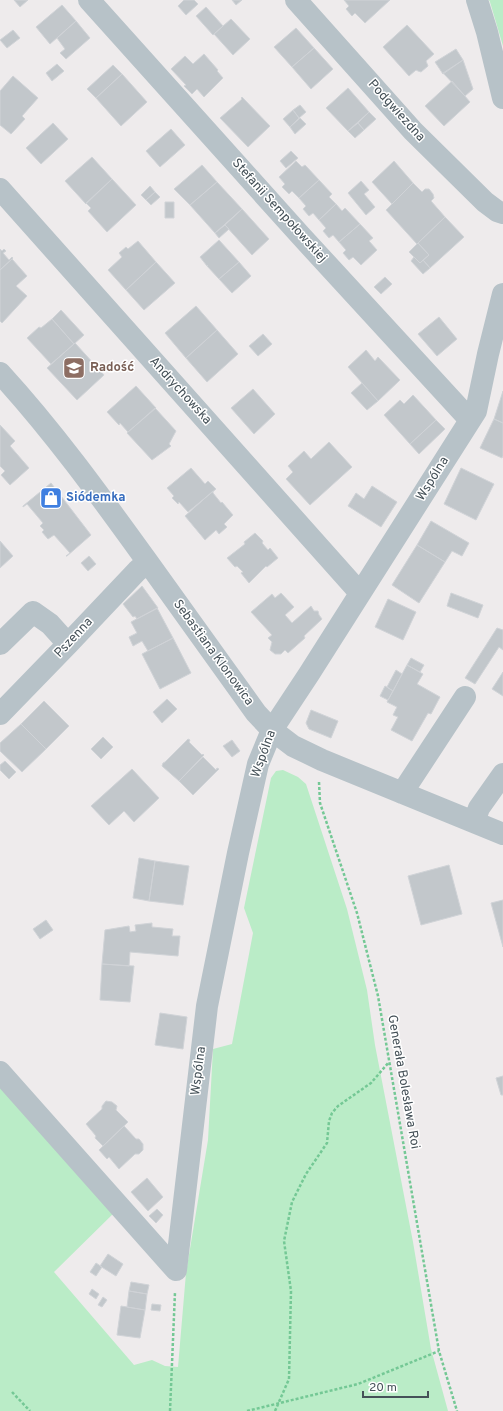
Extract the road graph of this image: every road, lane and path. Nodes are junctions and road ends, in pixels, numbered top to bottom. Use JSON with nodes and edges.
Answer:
{"nodes":[{"id":1,"x":89,"y":0,"type":"edge"},
{"id":2,"x":296,"y":0,"type":"edge"},
{"id":3,"x":477,"y":0,"type":"edge"},
{"id":4,"x":503,"y":98,"type":"edge"},
{"id":5,"x":0,"y":189,"type":"edge"},
{"id":6,"x":503,"y":213,"type":"edge"},
{"id":7,"x":503,"y":294,"type":"edge"},
{"id":8,"x":0,"y":373,"type":"edge"},
{"id":9,"x":470,"y":420,"type":"junction"},
{"id":10,"x":147,"y":562,"type":"junction"},
{"id":11,"x":360,"y":593,"type":"junction"},
{"id":12,"x":0,"y":644,"type":"edge"},
{"id":13,"x":68,"y":644,"type":"junction"},
{"id":14,"x":465,"y":697,"type":"dead end"},
{"id":15,"x":0,"y":714,"type":"edge"},
{"id":16,"x":272,"y":730,"type":"junction"},
{"id":17,"x":322,"y":760,"type":"junction"},
{"id":18,"x":503,"y":774,"type":"edge"},
{"id":19,"x":402,"y":793,"type":"junction"},
{"id":20,"x":474,"y":822,"type":"junction"},
{"id":21,"x":503,"y":834,"type":"edge"},
{"id":22,"x":389,"y":1062,"type":"junction"},
{"id":23,"x":0,"y":1072,"type":"edge"},
{"id":24,"x":176,"y":1270,"type":"junction"},
{"id":25,"x":439,"y":1351,"type":"junction"},
{"id":26,"x":12,"y":1392,"type":"dead end"},
{"id":27,"x":279,"y":1404,"type":"junction"},
{"id":28,"x":30,"y":1411,"type":"edge"},
{"id":29,"x":170,"y":1411,"type":"edge"},
{"id":30,"x":247,"y":1411,"type":"edge"},
{"id":31,"x":275,"y":1411,"type":"edge"},
{"id":32,"x":456,"y":1411,"type":"edge"}],
"edges":[{"from":1,"to":9,"type":"street","name":"Stefanii Sempołowskiej"},
{"from":2,"to":6,"type":"street","name":"Podgwiezdna"},
{"from":3,"to":4,"type":"street"},
{"from":5,"to":11,"type":"street","name":"Andrychowska"},
{"from":7,"to":9,"type":"street","name":"Wspólna"},
{"from":8,"to":10,"type":"street","name":"Sebastiana Klonowica"},
{"from":9,"to":11,"type":"street","name":"Wspólna"},
{"from":10,"to":13,"type":"street","name":"Pszenna"},
{"from":10,"to":16,"type":"street","name":"Sebastiana Klonowica"},
{"from":11,"to":16,"type":"street","name":"Wspólna"},
{"from":12,"to":13,"type":"street"},
{"from":13,"to":15,"type":"street","name":"Pszenna"},
{"from":14,"to":19,"type":"street"},
{"from":16,"to":17,"type":"street","name":"Sebastiana Klonowica"},
{"from":16,"to":24,"type":"street","name":"Wspólna"},
{"from":17,"to":19,"type":"street","name":"Sebastiana Klonowica"},
{"from":17,"to":22,"type":"path","name":"Generała Bolesława Roi"},
{"from":18,"to":20,"type":"street"},
{"from":19,"to":20,"type":"street","name":"Sebastiana Klonowica"},
{"from":20,"to":21,"type":"street","name":"Sebastiana Klonowica"},
{"from":22,"to":25,"type":"path","name":"Generała Bolesława Roi"},
{"from":22,"to":27,"type":"path"},
{"from":23,"to":24,"type":"street"},
{"from":24,"to":29,"type":"path"},
{"from":25,"to":27,"type":"path"},
{"from":25,"to":32,"type":"path","name":"Generała Bolesława Roi"},
{"from":26,"to":28,"type":"path"},
{"from":27,"to":30,"type":"path"},
{"from":27,"to":31,"type":"path"}]}
